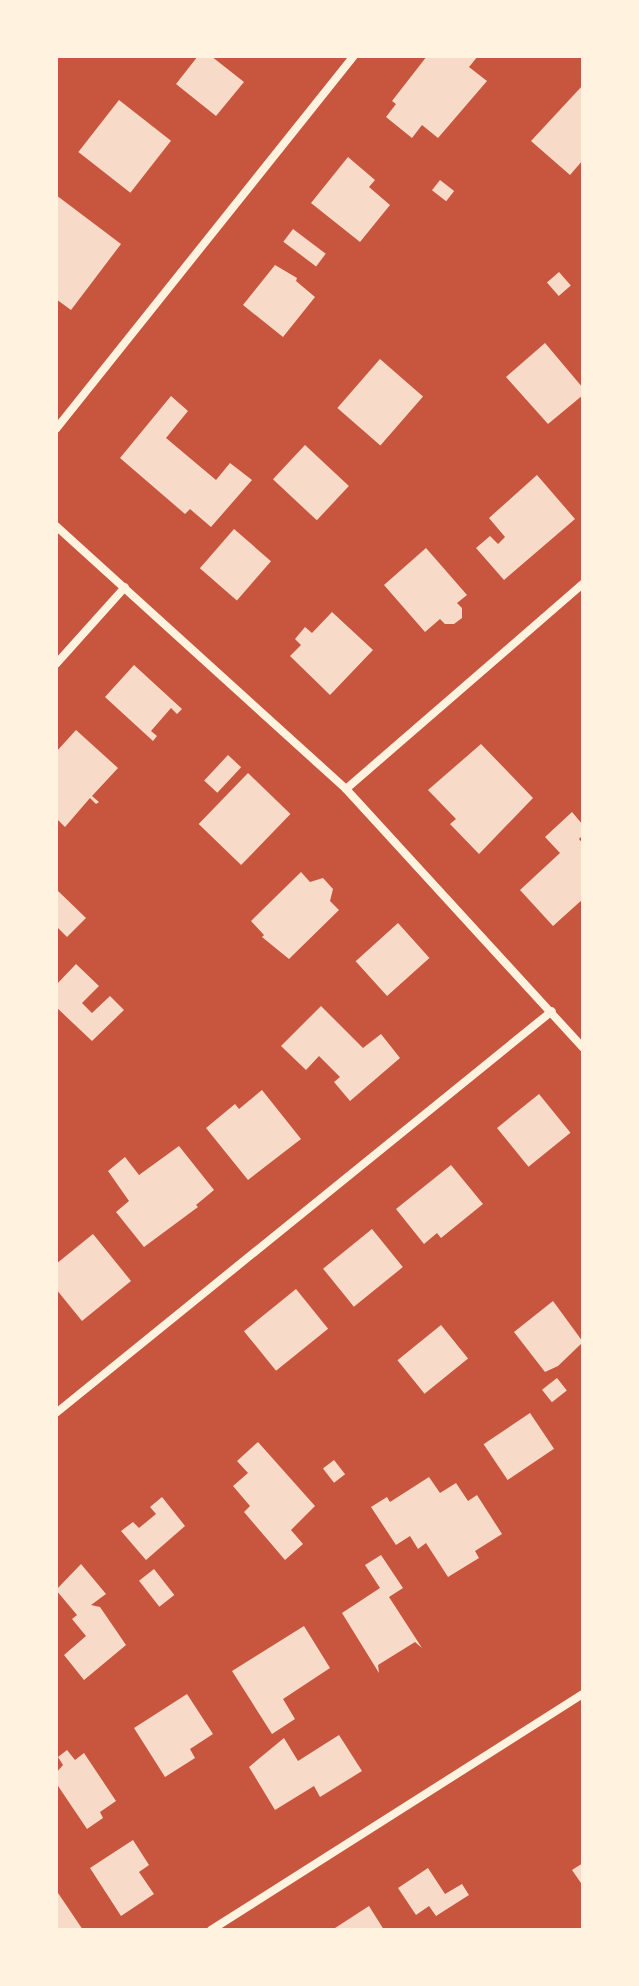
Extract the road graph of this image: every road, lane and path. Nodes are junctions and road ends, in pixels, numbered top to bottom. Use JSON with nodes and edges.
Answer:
{"nodes":[{"id":1,"x":354,"y":56,"type":"edge"},
{"id":2,"x":56,"y":429,"type":"edge"},
{"id":3,"x":56,"y":526,"type":"edge"},
{"id":4,"x":583,"y":584,"type":"edge"},
{"id":5,"x":125,"y":587,"type":"junction"},
{"id":6,"x":56,"y":664,"type":"edge"},
{"id":7,"x":346,"y":789,"type":"junction"},
{"id":8,"x":552,"y":1011,"type":"junction"},
{"id":9,"x":583,"y":1048,"type":"edge"},
{"id":10,"x":56,"y":1413,"type":"edge"},
{"id":11,"x":583,"y":1694,"type":"edge"},
{"id":12,"x":211,"y":1930,"type":"edge"}],
"edges":[{"from":1,"to":2,"type":"street"},
{"from":3,"to":5,"type":"street"},
{"from":4,"to":7,"type":"street"},
{"from":5,"to":6,"type":"street"},
{"from":5,"to":7,"type":"street"},
{"from":7,"to":8,"type":"street"},
{"from":8,"to":9,"type":"street"},
{"from":8,"to":10,"type":"street"},
{"from":11,"to":12,"type":"street"}]}
